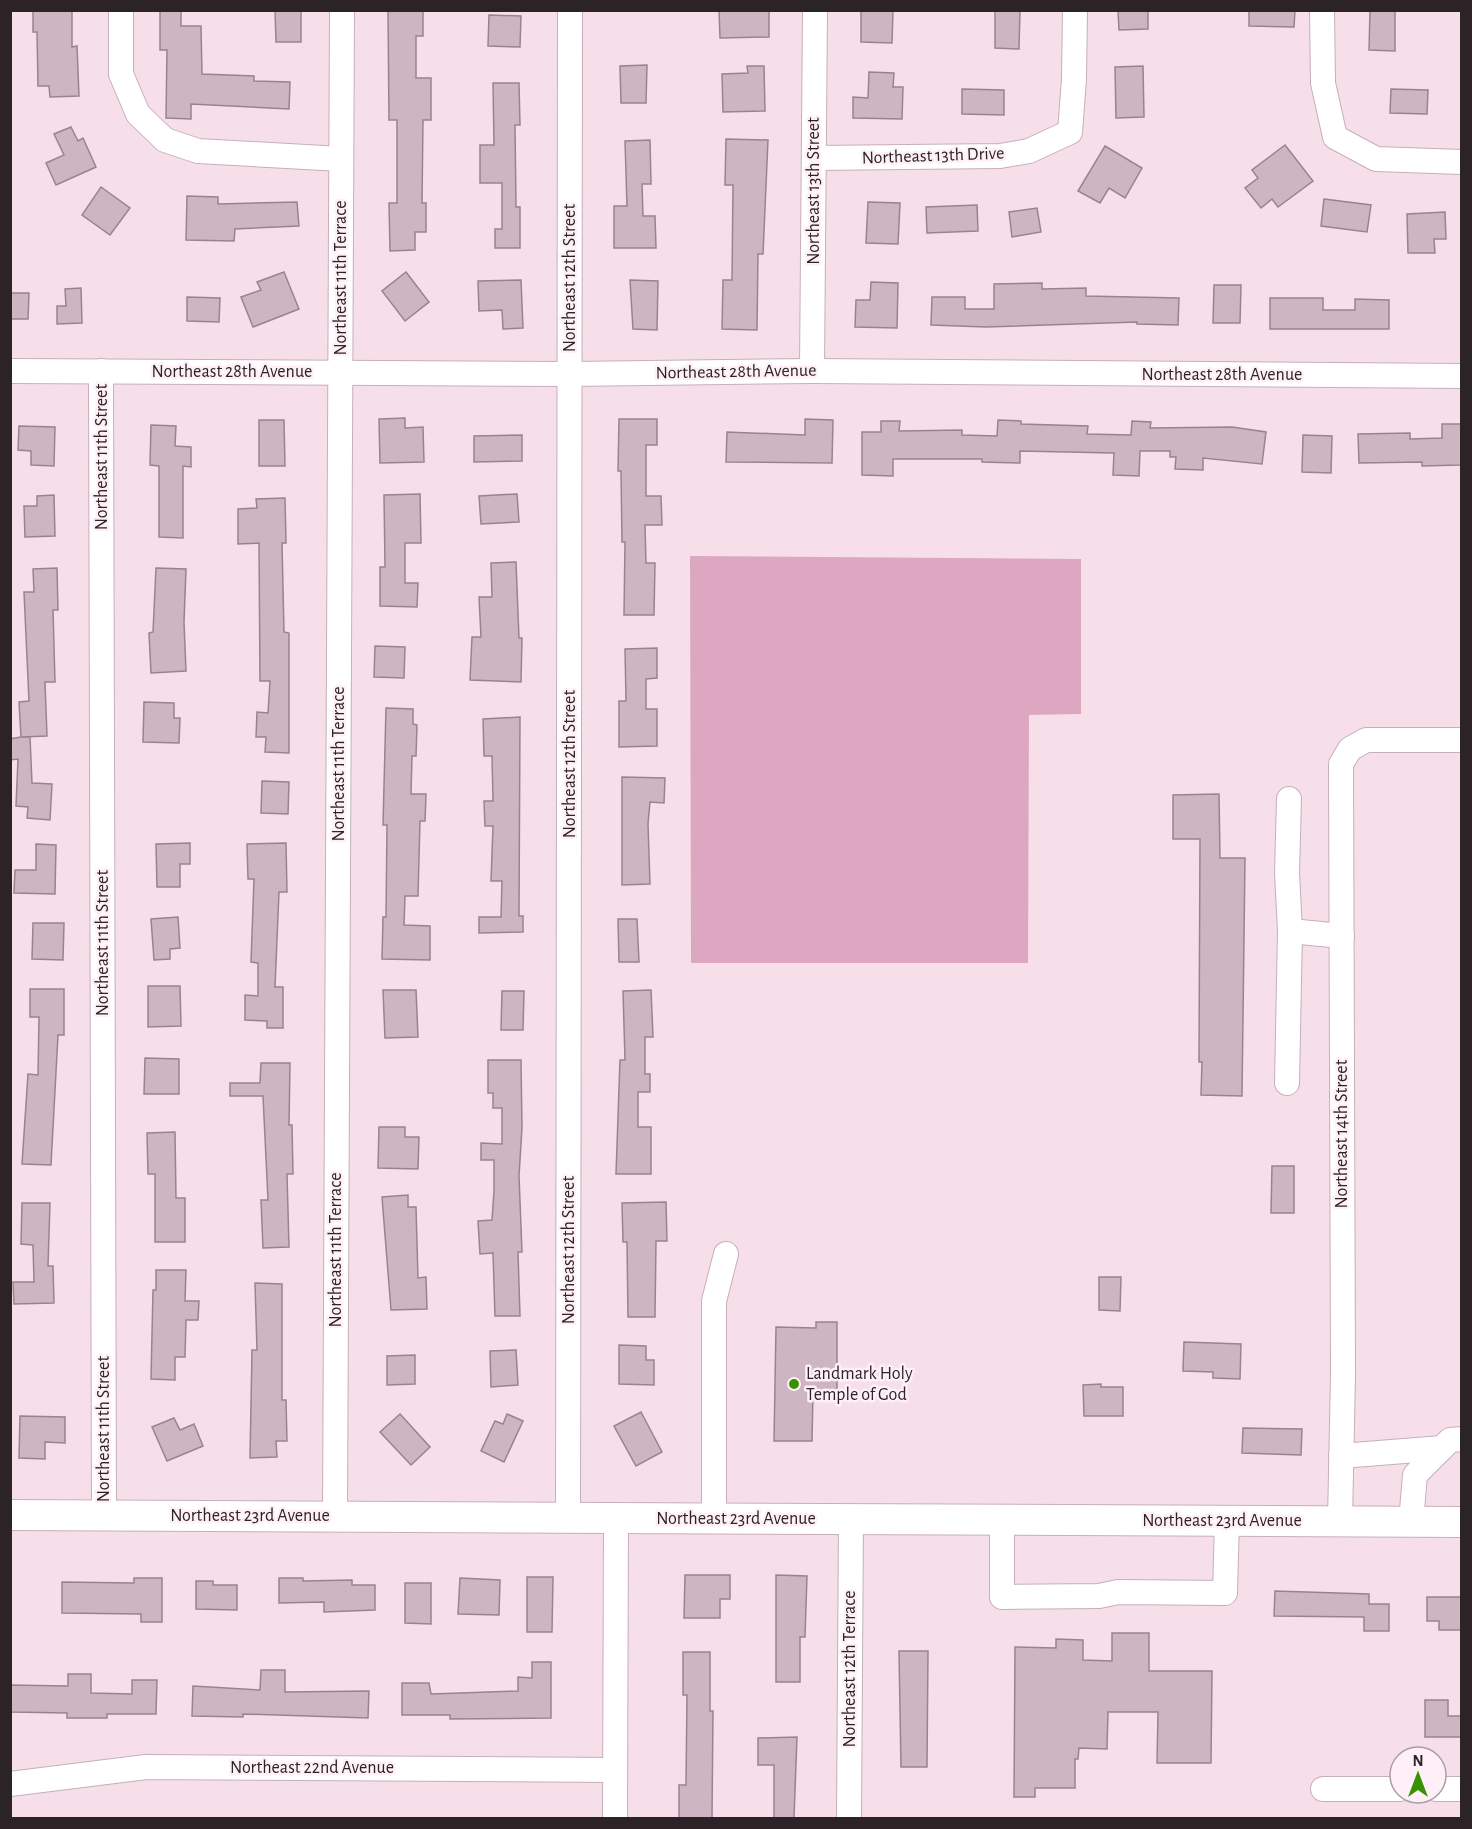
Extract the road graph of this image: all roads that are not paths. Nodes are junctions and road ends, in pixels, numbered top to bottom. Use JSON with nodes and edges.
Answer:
{"nodes":[{"id":1,"x":120,"y":10,"type":"edge"},
{"id":2,"x":342,"y":10,"type":"edge"},
{"id":3,"x":570,"y":10,"type":"edge"},
{"id":4,"x":815,"y":10,"type":"edge"},
{"id":5,"x":1075,"y":10,"type":"edge"},
{"id":6,"x":1322,"y":10,"type":"edge"},
{"id":7,"x":815,"y":158,"type":"junction"},
{"id":8,"x":341,"y":159,"type":"junction"},
{"id":9,"x":1461,"y":162,"type":"edge"},
{"id":10,"x":10,"y":371,"type":"edge"},
{"id":11,"x":101,"y":371,"type":"junction"},
{"id":12,"x":812,"y":371,"type":"junction"},
{"id":13,"x":340,"y":372,"type":"junction"},
{"id":14,"x":571,"y":374,"type":"junction"},
{"id":15,"x":1461,"y":376,"type":"edge"},
{"id":16,"x":1461,"y":740,"type":"edge"},
{"id":17,"x":1289,"y":799,"type":"dead end"},
{"id":18,"x":1290,"y":931,"type":"junction"},
{"id":19,"x":1342,"y":936,"type":"junction"},
{"id":20,"x":1287,"y":1083,"type":"dead end"},
{"id":21,"x":726,"y":1254,"type":"dead end"},
{"id":22,"x":1452,"y":1444,"type":"edge"},
{"id":23,"x":1341,"y":1456,"type":"junction"},
{"id":24,"x":10,"y":1515,"type":"edge"},
{"id":25,"x":104,"y":1515,"type":"junction"},
{"id":26,"x":335,"y":1517,"type":"junction"},
{"id":27,"x":568,"y":1518,"type":"junction"},
{"id":28,"x":616,"y":1518,"type":"junction"},
{"id":29,"x":714,"y":1518,"type":"junction"},
{"id":30,"x":851,"y":1519,"type":"junction"},
{"id":31,"x":1002,"y":1520,"type":"junction"},
{"id":32,"x":1227,"y":1521,"type":"junction"},
{"id":33,"x":1340,"y":1521,"type":"junction"},
{"id":34,"x":1411,"y":1522,"type":"junction"},
{"id":35,"x":1461,"y":1522,"type":"edge"},
{"id":36,"x":615,"y":1770,"type":"junction"},
{"id":37,"x":10,"y":1784,"type":"edge"},
{"id":38,"x":1388,"y":1789,"type":"edge"},
{"id":39,"x":1323,"y":1790,"type":"dead end"},
{"id":40,"x":615,"y":1818,"type":"edge"},
{"id":41,"x":849,"y":1818,"type":"edge"}],
"edges":[{"from":1,"to":8,"type":"street"},
{"from":2,"to":8,"type":"street","name":"Northeast 11th Terrace"},
{"from":3,"to":14,"type":"street","name":"Northeast 12th Street"},
{"from":4,"to":7,"type":"street","name":"Northeast 13th Street"},
{"from":5,"to":7,"type":"street","name":"Northeast 13th Drive"},
{"from":6,"to":9,"type":"street"},
{"from":7,"to":12,"type":"street","name":"Northeast 13th Street"},
{"from":8,"to":13,"type":"street","name":"Northeast 11th Terrace"},
{"from":10,"to":11,"type":"street","name":"Northeast 28th Avenue"},
{"from":11,"to":13,"type":"street","name":"Northeast 28th Avenue"},
{"from":11,"to":25,"type":"street","name":"Northeast 11th Street"},
{"from":12,"to":14,"type":"street","name":"Northeast 28th Avenue"},
{"from":12,"to":15,"type":"street","name":"Northeast 28th Avenue"},
{"from":13,"to":14,"type":"street","name":"Northeast 28th Avenue"},
{"from":13,"to":26,"type":"street","name":"Northeast 11th Terrace"},
{"from":14,"to":27,"type":"street","name":"Northeast 12th Street"},
{"from":16,"to":19,"type":"street","name":"Northeast 14th Street"},
{"from":17,"to":18,"type":"street"},
{"from":18,"to":19,"type":"street"},
{"from":18,"to":20,"type":"street"},
{"from":19,"to":23,"type":"street","name":"Northeast 14th Street"},
{"from":21,"to":29,"type":"street"},
{"from":22,"to":23,"type":"street"},
{"from":22,"to":34,"type":"street"},
{"from":23,"to":33,"type":"street","name":"Northeast 14th Street"},
{"from":24,"to":25,"type":"main road","name":"Northeast 23rd Avenue"},
{"from":25,"to":26,"type":"main road","name":"Northeast 23rd Avenue"},
{"from":26,"to":27,"type":"main road","name":"Northeast 23rd Avenue"},
{"from":27,"to":28,"type":"main road","name":"Northeast 23rd Avenue"},
{"from":28,"to":29,"type":"main road","name":"Northeast 23rd Avenue"},
{"from":28,"to":36,"type":"street"},
{"from":29,"to":30,"type":"main road","name":"Northeast 23rd Avenue"},
{"from":30,"to":31,"type":"main road","name":"Northeast 23rd Avenue"},
{"from":30,"to":41,"type":"street","name":"Northeast 12th Terrace"},
{"from":31,"to":32,"type":"main road","name":"Northeast 23rd Avenue"},
{"from":31,"to":32,"type":"street"},
{"from":32,"to":33,"type":"main road","name":"Northeast 23rd Avenue"},
{"from":33,"to":34,"type":"main road","name":"Northeast 23rd Avenue"},
{"from":34,"to":35,"type":"main road","name":"Northeast 23rd Avenue"},
{"from":36,"to":37,"type":"street","name":"Northeast 22nd Avenue"},
{"from":36,"to":40,"type":"street"},
{"from":38,"to":39,"type":"street"}]}
